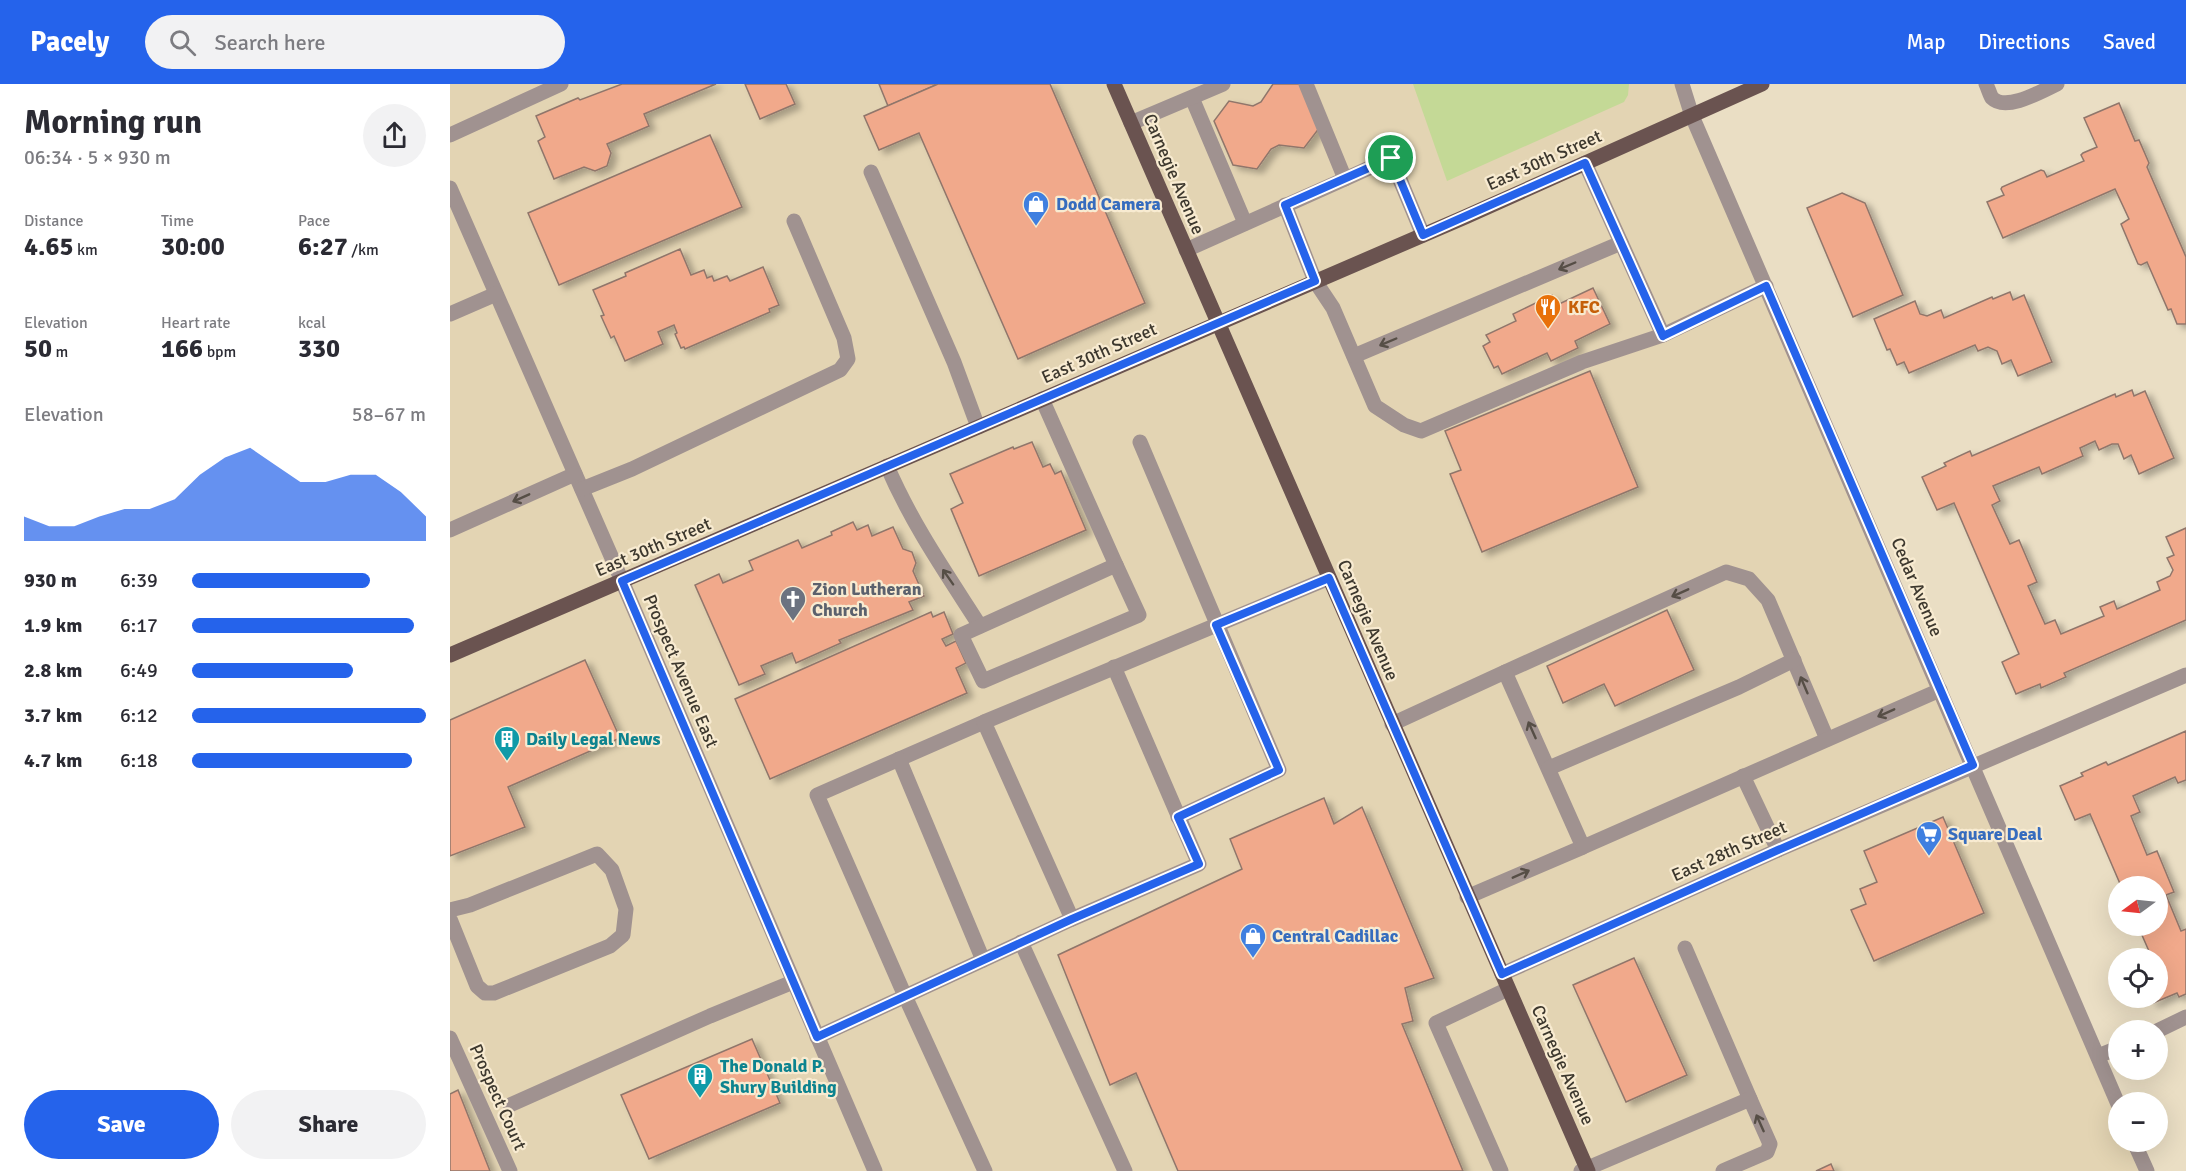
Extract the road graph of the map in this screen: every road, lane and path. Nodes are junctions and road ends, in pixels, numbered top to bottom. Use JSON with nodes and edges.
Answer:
{"nodes":[{"id":1,"x":561,"y":84,"type":"edge"},
{"id":2,"x":1114,"y":84,"type":"edge"},
{"id":3,"x":1223,"y":84,"type":"edge"},
{"id":4,"x":1306,"y":84,"type":"edge"},
{"id":5,"x":1682,"y":84,"type":"edge"},
{"id":6,"x":1762,"y":84,"type":"edge"},
{"id":7,"x":1986,"y":84,"type":"edge"},
{"id":8,"x":2057,"y":84,"type":"edge"},
{"id":9,"x":1192,"y":98,"type":"junction"},
{"id":10,"x":1692,"y":116,"type":"junction"},
{"id":11,"x":1131,"y":123,"type":"junction"},
{"id":12,"x":450,"y":135,"type":"edge"},
{"id":13,"x":1585,"y":163,"type":"junction"},
{"id":14,"x":871,"y":172,"type":"dead end"},
{"id":15,"x":1345,"y":179,"type":"junction"},
{"id":16,"x":450,"y":188,"type":"edge"},
{"id":17,"x":1285,"y":205,"type":"junction"},
{"id":18,"x":454,"y":209,"type":"edge"},
{"id":19,"x":794,"y":221,"type":"dead end"},
{"id":20,"x":1245,"y":223,"type":"junction"},
{"id":21,"x":1423,"y":235,"type":"junction"},
{"id":22,"x":1621,"y":243,"type":"junction"},
{"id":23,"x":1186,"y":250,"type":"junction"},
{"id":24,"x":1315,"y":281,"type":"junction"},
{"id":25,"x":1766,"y":286,"type":"junction"},
{"id":26,"x":496,"y":294,"type":"junction"},
{"id":27,"x":450,"y":314,"type":"edge"},
{"id":28,"x":1217,"y":323,"type":"junction"},
{"id":29,"x":1663,"y":336,"type":"junction"},
{"id":30,"x":1354,"y":356,"type":"junction"},
{"id":31,"x":1042,"y":399,"type":"junction"},
{"id":32,"x":978,"y":427,"type":"junction"},
{"id":33,"x":1140,"y":442,"type":"dead end"},
{"id":34,"x":887,"y":466,"type":"junction"},
{"id":35,"x":575,"y":474,"type":"junction"},
{"id":36,"x":582,"y":489,"type":"junction"},
{"id":37,"x":450,"y":530,"type":"edge"},
{"id":38,"x":1116,"y":565,"type":"junction"},
{"id":39,"x":1329,"y":578,"type":"junction"},
{"id":40,"x":622,"y":581,"type":"junction"},
{"id":41,"x":1216,"y":625,"type":"junction"},
{"id":42,"x":980,"y":626,"type":"junction"},
{"id":43,"x":450,"y":655,"type":"edge"},
{"id":44,"x":1794,"y":660,"type":"junction"},
{"id":45,"x":1114,"y":667,"type":"junction"},
{"id":46,"x":1505,"y":672,"type":"junction"},
{"id":47,"x":2186,"y":675,"type":"edge"},
{"id":48,"x":1940,"y":690,"type":"junction"},
{"id":49,"x":984,"y":722,"type":"junction"},
{"id":50,"x":1392,"y":724,"type":"junction"},
{"id":51,"x":1827,"y":739,"type":"junction"},
{"id":52,"x":899,"y":759,"type":"junction"},
{"id":53,"x":1973,"y":765,"type":"junction"},
{"id":54,"x":1548,"y":768,"type":"junction"},
{"id":55,"x":1743,"y":776,"type":"junction"},
{"id":56,"x":1178,"y":817,"type":"junction"},
{"id":57,"x":1583,"y":847,"type":"junction"},
{"id":58,"x":1778,"y":850,"type":"junction"},
{"id":59,"x":1467,"y":897,"type":"junction"},
{"id":60,"x":450,"y":910,"type":"edge"},
{"id":61,"x":450,"y":919,"type":"edge"},
{"id":62,"x":1072,"y":919,"type":"junction"},
{"id":63,"x":1021,"y":942,"type":"junction"},
{"id":64,"x":1685,"y":948,"type":"dead end"},
{"id":65,"x":983,"y":960,"type":"junction"},
{"id":66,"x":793,"y":982,"type":"junction"},
{"id":67,"x":1505,"y":982,"type":"junction"},
{"id":68,"x":905,"y":996,"type":"junction"},
{"id":69,"x":2186,"y":1017,"type":"edge"},
{"id":70,"x":2168,"y":1026,"type":"edge"},
{"id":71,"x":817,"y":1037,"type":"junction"},
{"id":72,"x":450,"y":1038,"type":"edge"},
{"id":73,"x":2108,"y":1052,"type":"edge"},
{"id":74,"x":453,"y":1055,"type":"edge"},
{"id":75,"x":2098,"y":1056,"type":"junction"},
{"id":76,"x":2113,"y":1092,"type":"edge"},
{"id":77,"x":1750,"y":1099,"type":"junction"},
{"id":78,"x":510,"y":1105,"type":"dead end"},
{"id":79,"x":2138,"y":1152,"type":"edge"},
{"id":80,"x":1585,"y":1170,"type":"edge"},
{"id":81,"x":510,"y":1171,"type":"edge"},
{"id":82,"x":875,"y":1171,"type":"edge"},
{"id":83,"x":985,"y":1171,"type":"edge"},
{"id":84,"x":1125,"y":1171,"type":"edge"},
{"id":85,"x":1502,"y":1171,"type":"edge"},
{"id":86,"x":1723,"y":1171,"type":"edge"},
{"id":87,"x":2147,"y":1171,"type":"edge"}],
"edges":[{"from":1,"to":12,"type":"street"},
{"from":2,"to":11,"type":"main road","name":"Carnegie Avenue"},
{"from":3,"to":9,"type":"street"},
{"from":4,"to":15,"type":"street"},
{"from":5,"to":10,"type":"street","name":"Cedar Avenue"},
{"from":6,"to":10,"type":"main road","name":"East 30th Street"},
{"from":7,"to":8,"type":"street"},
{"from":9,"to":11,"type":"street"},
{"from":9,"to":20,"type":"street"},
{"from":10,"to":13,"type":"main road","name":"East 30th Street"},
{"from":10,"to":25,"type":"street","name":"Cedar Avenue"},
{"from":11,"to":23,"type":"main road","name":"Carnegie Avenue"},
{"from":13,"to":21,"type":"main road","name":"East 30th Street"},
{"from":13,"to":22,"type":"street"},
{"from":14,"to":32,"type":"street"},
{"from":15,"to":17,"type":"street"},
{"from":15,"to":21,"type":"street"},
{"from":16,"to":18,"type":"street","name":"Prospect Avenue East"},
{"from":17,"to":20,"type":"street"},
{"from":17,"to":24,"type":"street"},
{"from":18,"to":26,"type":"street","name":"Prospect Avenue East"},
{"from":19,"to":36,"type":"street"},
{"from":20,"to":23,"type":"street"},
{"from":21,"to":24,"type":"main road","name":"East 30th Street"},
{"from":22,"to":29,"type":"street"},
{"from":22,"to":30,"type":"street","one_way":true},
{"from":23,"to":28,"type":"main road","name":"Carnegie Avenue"},
{"from":24,"to":28,"type":"main road","name":"East 30th Street"},
{"from":24,"to":30,"type":"street"},
{"from":25,"to":29,"type":"street"},
{"from":25,"to":48,"type":"street","name":"Cedar Avenue"},
{"from":26,"to":27,"type":"street"},
{"from":26,"to":35,"type":"street","name":"Prospect Avenue East"},
{"from":28,"to":31,"type":"main road","name":"East 30th Street"},
{"from":28,"to":39,"type":"main road","name":"Carnegie Avenue"},
{"from":29,"to":30,"type":"street"},
{"from":31,"to":32,"type":"main road","name":"East 30th Street"},
{"from":31,"to":38,"type":"street"},
{"from":32,"to":34,"type":"main road","name":"East 30th Street"},
{"from":33,"to":41,"type":"street"},
{"from":34,"to":40,"type":"main road","name":"East 30th Street"},
{"from":42,"to":34,"type":"street","one_way":true},
{"from":35,"to":36,"type":"street","name":"Prospect Avenue East"},
{"from":35,"to":37,"type":"street","one_way":true},
{"from":36,"to":40,"type":"street","name":"Prospect Avenue East"},
{"from":38,"to":42,"type":"street"},
{"from":38,"to":42,"type":"street"},
{"from":39,"to":41,"type":"street"},
{"from":39,"to":50,"type":"main road","name":"Carnegie Avenue"},
{"from":40,"to":43,"type":"main road","name":"East 30th Street"},
{"from":40,"to":66,"type":"street","name":"Prospect Avenue East"},
{"from":41,"to":45,"type":"street"},
{"from":41,"to":56,"type":"street"},
{"from":44,"to":46,"type":"street","one_way":true},
{"from":51,"to":44,"type":"street","one_way":true},
{"from":44,"to":54,"type":"street"},
{"from":45,"to":49,"type":"street"},
{"from":45,"to":56,"type":"street"},
{"from":46,"to":50,"type":"street"},
{"from":54,"to":46,"type":"street","one_way":true},
{"from":47,"to":53,"type":"street","name":"East 28th Street"},
{"from":48,"to":51,"type":"street","one_way":true},
{"from":48,"to":53,"type":"street","name":"Cedar Avenue"},
{"from":49,"to":52,"type":"street"},
{"from":49,"to":62,"type":"street"},
{"from":50,"to":59,"type":"main road","name":"Carnegie Avenue"},
{"from":51,"to":55,"type":"street"},
{"from":52,"to":65,"type":"street"},
{"from":52,"to":68,"type":"street"},
{"from":53,"to":58,"type":"street","name":"East 28th Street"},
{"from":53,"to":75,"type":"street","name":"Cedar Avenue"},
{"from":54,"to":57,"type":"street"},
{"from":55,"to":57,"type":"street"},
{"from":55,"to":58,"type":"street"},
{"from":56,"to":62,"type":"street"},
{"from":59,"to":57,"type":"street","one_way":true},
{"from":58,"to":67,"type":"street","name":"East 28th Street"},
{"from":59,"to":67,"type":"main road","name":"Carnegie Avenue"},
{"from":60,"to":61,"type":"street"},
{"from":62,"to":63,"type":"street"},
{"from":63,"to":65,"type":"street"},
{"from":63,"to":84,"type":"street"},
{"from":64,"to":77,"type":"street"},
{"from":65,"to":68,"type":"street"},
{"from":66,"to":71,"type":"street","name":"Prospect Avenue East"},
{"from":66,"to":78,"type":"street"},
{"from":67,"to":80,"type":"main road","name":"Carnegie Avenue"},
{"from":67,"to":85,"type":"street","name":"East 28th Street"},
{"from":68,"to":71,"type":"street"},
{"from":68,"to":83,"type":"street"},
{"from":69,"to":70,"type":"street"},
{"from":71,"to":82,"type":"street","name":"Prospect Avenue East"},
{"from":72,"to":74,"type":"street","name":"Prospect Court"},
{"from":73,"to":75,"type":"street"},
{"from":74,"to":81,"type":"street","name":"Prospect Court"},
{"from":75,"to":76,"type":"street","name":"Cedar Avenue"},
{"from":77,"to":80,"type":"street"},
{"from":86,"to":77,"type":"street","one_way":true},
{"from":79,"to":87,"type":"street"}]}
